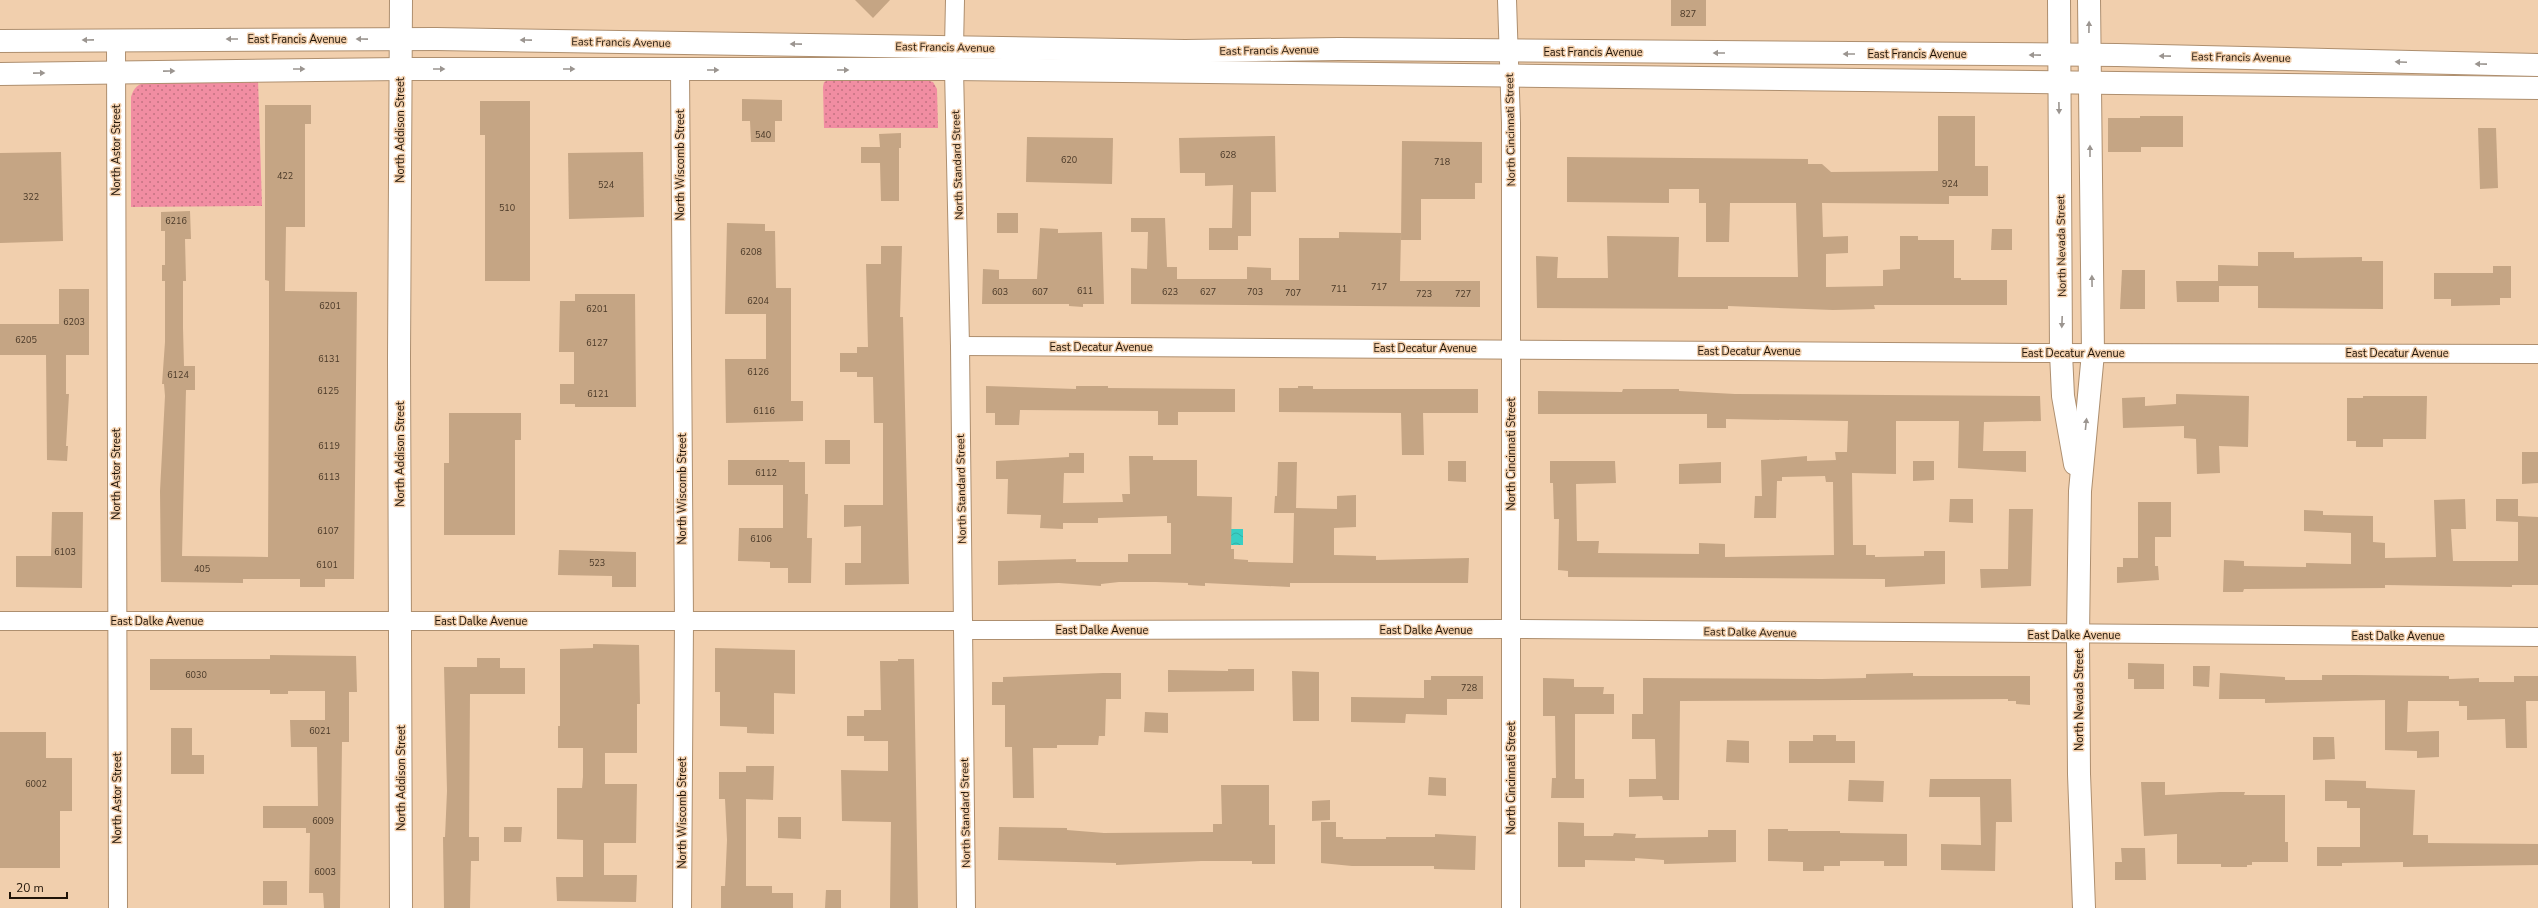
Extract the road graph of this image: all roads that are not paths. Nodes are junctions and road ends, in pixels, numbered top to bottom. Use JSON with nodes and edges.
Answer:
{"nodes":[{"id":1,"x":401,"y":0,"type":"edge"},
{"id":2,"x":955,"y":0,"type":"edge"},
{"id":3,"x":1507,"y":0,"type":"edge"},
{"id":4,"x":2059,"y":0,"type":"edge"},
{"id":5,"x":2089,"y":0,"type":"edge"},
{"id":6,"x":116,"y":39,"type":"junction"},
{"id":7,"x":400,"y":40,"type":"junction"},
{"id":8,"x":0,"y":41,"type":"edge"},
{"id":9,"x":954,"y":47,"type":"junction"},
{"id":10,"x":1508,"y":52,"type":"junction"},
{"id":11,"x":2059,"y":55,"type":"junction"},
{"id":12,"x":2089,"y":55,"type":"junction"},
{"id":13,"x":2538,"y":65,"type":"edge"},
{"id":14,"x":400,"y":69,"type":"junction"},
{"id":15,"x":954,"y":69,"type":"junction"},
{"id":16,"x":680,"y":70,"type":"junction"},
{"id":17,"x":116,"y":72,"type":"junction"},
{"id":18,"x":0,"y":74,"type":"edge"},
{"id":19,"x":1509,"y":76,"type":"junction"},
{"id":20,"x":2058,"y":82,"type":"junction"},
{"id":21,"x":2089,"y":82,"type":"junction"},
{"id":22,"x":2538,"y":88,"type":"edge"},
{"id":23,"x":960,"y":346,"type":"junction"},
{"id":24,"x":1512,"y":349,"type":"junction"},
{"id":25,"x":2061,"y":353,"type":"junction"},
{"id":26,"x":2093,"y":353,"type":"junction"},
{"id":27,"x":2538,"y":354,"type":"edge"},
{"id":28,"x":2080,"y":491,"type":"junction"},
{"id":29,"x":0,"y":621,"type":"edge"},
{"id":30,"x":116,"y":621,"type":"junction"},
{"id":31,"x":401,"y":621,"type":"junction"},
{"id":32,"x":684,"y":621,"type":"junction"},
{"id":33,"x":963,"y":626,"type":"junction"},
{"id":34,"x":1511,"y":629,"type":"junction"},
{"id":35,"x":2078,"y":635,"type":"junction"},
{"id":36,"x":2538,"y":637,"type":"edge"},
{"id":37,"x":118,"y":908,"type":"edge"},
{"id":38,"x":401,"y":908,"type":"edge"},
{"id":39,"x":682,"y":908,"type":"edge"},
{"id":40,"x":966,"y":908,"type":"edge"},
{"id":41,"x":1511,"y":908,"type":"edge"},
{"id":42,"x":2084,"y":908,"type":"edge"}],
"edges":[{"from":1,"to":7,"type":"main road","name":"North Addison Street"},
{"from":2,"to":9,"type":"street"},
{"from":3,"to":10,"type":"street","name":"North Cincinnati Street"},
{"from":4,"to":11,"type":"main road","name":"North Nevada Street"},
{"from":12,"to":5,"type":"main road","name":"North Nevada Street","one_way":true},
{"from":7,"to":6,"type":"main road","name":"East Francis Avenue","one_way":true},
{"from":6,"to":8,"type":"main road","name":"East Francis Avenue","one_way":true},
{"from":6,"to":17,"type":"street","name":"North Astor Street"},
{"from":9,"to":7,"type":"main road","name":"East Francis Avenue","one_way":true},
{"from":7,"to":14,"type":"main road","name":"North Addison Street"},
{"from":9,"to":10,"type":"main road","name":"East Francis Avenue"},
{"from":11,"to":10,"type":"main road","name":"East Francis Avenue","one_way":true},
{"from":10,"to":19,"type":"street","name":"North Cincinnati Street"},
{"from":11,"to":12,"type":"main road","name":"East Francis Avenue"},
{"from":11,"to":20,"type":"main road","name":"North Nevada Street"},
{"from":13,"to":12,"type":"main road","name":"East Francis Avenue","one_way":true},
{"from":12,"to":21,"type":"main road","name":"North Nevada Street"},
{"from":14,"to":16,"type":"main road","name":"East Francis Avenue","one_way":true},
{"from":17,"to":14,"type":"main road","name":"East Francis Avenue","one_way":true},
{"from":14,"to":31,"type":"main road","name":"North Addison Street"},
{"from":16,"to":15,"type":"main road","name":"East Francis Avenue","one_way":true},
{"from":15,"to":19,"type":"main road","name":"East Francis Avenue"},
{"from":15,"to":23,"type":"street","name":"North Standard Street"},
{"from":16,"to":32,"type":"street","name":"North Wiscomb Street"},
{"from":18,"to":17,"type":"main road","name":"East Francis Avenue","one_way":true},
{"from":17,"to":30,"type":"street","name":"North Astor Street"},
{"from":19,"to":20,"type":"main road","name":"East Francis Avenue"},
{"from":19,"to":24,"type":"street","name":"North Cincinnati Street"},
{"from":20,"to":21,"type":"main road","name":"East Francis Avenue"},
{"from":20,"to":25,"type":"main road","name":"North Nevada Street","one_way":true},
{"from":21,"to":22,"type":"main road","name":"East Francis Avenue"},
{"from":26,"to":21,"type":"main road","name":"North Nevada Street","one_way":true},
{"from":23,"to":24,"type":"street","name":"East Decatur Avenue"},
{"from":23,"to":33,"type":"street","name":"North Standard Street"},
{"from":24,"to":25,"type":"street","name":"East Decatur Avenue"},
{"from":24,"to":34,"type":"street","name":"North Cincinnati Street"},
{"from":25,"to":26,"type":"street","name":"East Decatur Avenue"},
{"from":25,"to":28,"type":"main road","name":"North Nevada Street"},
{"from":26,"to":27,"type":"street","name":"East Decatur Avenue"},
{"from":28,"to":26,"type":"main road","name":"North Nevada Street","one_way":true},
{"from":28,"to":35,"type":"main road","name":"North Nevada Street"},
{"from":29,"to":30,"type":"street","name":"East Dalke Avenue"},
{"from":30,"to":31,"type":"street","name":"East Dalke Avenue"},
{"from":30,"to":37,"type":"street","name":"North Astor Street"},
{"from":31,"to":32,"type":"street","name":"East Dalke Avenue"},
{"from":31,"to":38,"type":"main road","name":"North Addison Street"},
{"from":32,"to":33,"type":"street","name":"East Dalke Avenue"},
{"from":32,"to":39,"type":"street","name":"North Wiscomb Street"},
{"from":33,"to":34,"type":"street","name":"East Dalke Avenue"},
{"from":33,"to":40,"type":"street","name":"North Standard Street"},
{"from":34,"to":35,"type":"street","name":"East Dalke Avenue"},
{"from":34,"to":41,"type":"street","name":"North Cincinnati Street"},
{"from":35,"to":36,"type":"street","name":"East Dalke Avenue"},
{"from":35,"to":42,"type":"main road","name":"North Nevada Street"}]}
